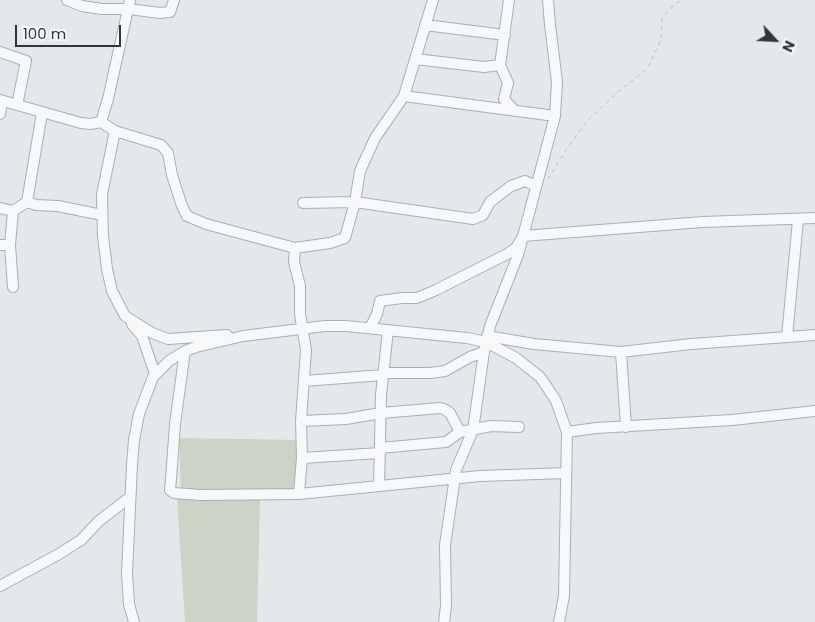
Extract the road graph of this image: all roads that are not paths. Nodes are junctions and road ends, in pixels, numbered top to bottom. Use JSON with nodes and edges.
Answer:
{"nodes":[{"id":1,"x":66,"y":0,"type":"edge"},
{"id":2,"x":174,"y":0,"type":"edge"},
{"id":3,"x":433,"y":0,"type":"edge"},
{"id":4,"x":509,"y":0,"type":"edge"},
{"id":5,"x":548,"y":0,"type":"edge"},
{"id":6,"x":129,"y":4,"type":"edge"},
{"id":7,"x":425,"y":25,"type":"junction"},
{"id":8,"x":505,"y":35,"type":"junction"},
{"id":9,"x":0,"y":52,"type":"edge"},
{"id":10,"x":416,"y":59,"type":"junction"},
{"id":11,"x":500,"y":65,"type":"junction"},
{"id":12,"x":404,"y":96,"type":"junction"},
{"id":13,"x":1,"y":101,"type":"edge"},
{"id":14,"x":17,"y":105,"type":"junction"},
{"id":15,"x":513,"y":110,"type":"junction"},
{"id":16,"x":42,"y":113,"type":"junction"},
{"id":17,"x":0,"y":114,"type":"edge"},
{"id":18,"x":555,"y":116,"type":"junction"},
{"id":19,"x":101,"y":122,"type":"junction"},
{"id":20,"x":115,"y":131,"type":"junction"},
{"id":21,"x":536,"y":186,"type":"junction"},
{"id":22,"x":27,"y":202,"type":"junction"},
{"id":23,"x":355,"y":202,"type":"junction"},
{"id":24,"x":303,"y":203,"type":"dead end"},
{"id":25,"x":0,"y":208,"type":"edge"},
{"id":26,"x":13,"y":211,"type":"junction"},
{"id":27,"x":102,"y":215,"type":"junction"},
{"id":28,"x":815,"y":218,"type":"edge"},
{"id":29,"x":798,"y":220,"type":"junction"},
{"id":30,"x":523,"y":236,"type":"junction"},
{"id":31,"x":5,"y":245,"type":"edge"},
{"id":32,"x":295,"y":248,"type":"junction"},
{"id":33,"x":13,"y":287,"type":"dead end"},
{"id":34,"x":125,"y":316,"type":"junction"},
{"id":35,"x":370,"y":328,"type":"junction"},
{"id":36,"x":303,"y":330,"type":"junction"},
{"id":37,"x":388,"y":330,"type":"junction"},
{"id":38,"x":815,"y":334,"type":"edge"},
{"id":39,"x":243,"y":336,"type":"junction"},
{"id":40,"x":787,"y":337,"type":"junction"},
{"id":41,"x":486,"y":343,"type":"junction"},
{"id":42,"x":185,"y":351,"type":"junction"},
{"id":43,"x":621,"y":352,"type":"junction"},
{"id":44,"x":155,"y":374,"type":"junction"},
{"id":45,"x":384,"y":374,"type":"junction"},
{"id":46,"x":304,"y":381,"type":"junction"},
{"id":47,"x":815,"y":411,"type":"edge"},
{"id":48,"x":381,"y":413,"type":"junction"},
{"id":49,"x":301,"y":421,"type":"junction"},
{"id":50,"x":519,"y":427,"type":"dead end"},
{"id":51,"x":626,"y":427,"type":"junction"},
{"id":52,"x":473,"y":430,"type":"junction"},
{"id":53,"x":460,"y":432,"type":"junction"},
{"id":54,"x":567,"y":432,"type":"junction"},
{"id":55,"x":380,"y":450,"type":"junction"},
{"id":56,"x":302,"y":458,"type":"junction"},
{"id":57,"x":566,"y":473,"type":"junction"},
{"id":58,"x":455,"y":480,"type":"junction"},
{"id":59,"x":379,"y":486,"type":"junction"},
{"id":60,"x":299,"y":494,"type":"junction"},
{"id":61,"x":130,"y":497,"type":"junction"},
{"id":62,"x":0,"y":586,"type":"edge"},
{"id":63,"x":134,"y":622,"type":"edge"},
{"id":64,"x":444,"y":622,"type":"edge"},
{"id":65,"x":559,"y":622,"type":"edge"}],
"edges":[{"from":1,"to":6,"type":"street"},
{"from":2,"to":6,"type":"street"},
{"from":3,"to":7,"type":"street"},
{"from":4,"to":8,"type":"street"},
{"from":5,"to":18,"type":"street"},
{"from":6,"to":19,"type":"street"},
{"from":7,"to":8,"type":"street"},
{"from":7,"to":10,"type":"street"},
{"from":8,"to":11,"type":"street"},
{"from":9,"to":14,"type":"street"},
{"from":10,"to":11,"type":"street"},
{"from":10,"to":12,"type":"street"},
{"from":11,"to":15,"type":"street"},
{"from":12,"to":15,"type":"street"},
{"from":12,"to":23,"type":"street"},
{"from":13,"to":14,"type":"street"},
{"from":13,"to":17,"type":"street"},
{"from":14,"to":16,"type":"street"},
{"from":15,"to":18,"type":"street"},
{"from":16,"to":19,"type":"street"},
{"from":16,"to":22,"type":"street"},
{"from":18,"to":21,"type":"street"},
{"from":19,"to":20,"type":"street"},
{"from":20,"to":27,"type":"street"},
{"from":20,"to":32,"type":"street"},
{"from":21,"to":23,"type":"street"},
{"from":21,"to":30,"type":"street"},
{"from":22,"to":26,"type":"street"},
{"from":22,"to":27,"type":"street"},
{"from":23,"to":24,"type":"street"},
{"from":23,"to":32,"type":"street"},
{"from":25,"to":26,"type":"street"},
{"from":26,"to":31,"type":"street"},
{"from":27,"to":34,"type":"street"},
{"from":28,"to":29,"type":"street"},
{"from":29,"to":30,"type":"street"},
{"from":29,"to":40,"type":"street"},
{"from":30,"to":35,"type":"street"},
{"from":30,"to":41,"type":"street"},
{"from":31,"to":33,"type":"street"},
{"from":32,"to":36,"type":"street"},
{"from":34,"to":39,"type":"street"},
{"from":34,"to":44,"type":"street"},
{"from":35,"to":36,"type":"street"},
{"from":35,"to":37,"type":"street"},
{"from":36,"to":39,"type":"street"},
{"from":36,"to":46,"type":"street"},
{"from":37,"to":41,"type":"street"},
{"from":37,"to":45,"type":"street"},
{"from":38,"to":40,"type":"street"},
{"from":39,"to":42,"type":"street"},
{"from":40,"to":43,"type":"street"},
{"from":41,"to":43,"type":"street"},
{"from":41,"to":45,"type":"street"},
{"from":41,"to":52,"type":"street"},
{"from":41,"to":54,"type":"street"},
{"from":42,"to":44,"type":"street"},
{"from":42,"to":60,"type":"street"},
{"from":43,"to":51,"type":"street"},
{"from":44,"to":61,"type":"street"},
{"from":45,"to":46,"type":"street"},
{"from":45,"to":48,"type":"street"},
{"from":46,"to":49,"type":"street"},
{"from":47,"to":51,"type":"street"},
{"from":48,"to":49,"type":"street"},
{"from":48,"to":53,"type":"street"},
{"from":48,"to":55,"type":"street"},
{"from":49,"to":56,"type":"street"},
{"from":50,"to":52,"type":"street"},
{"from":51,"to":54,"type":"street"},
{"from":52,"to":53,"type":"street"},
{"from":52,"to":58,"type":"street"},
{"from":53,"to":55,"type":"street"},
{"from":54,"to":57,"type":"street"},
{"from":55,"to":56,"type":"street"},
{"from":55,"to":59,"type":"street"},
{"from":56,"to":60,"type":"street"},
{"from":57,"to":58,"type":"street"},
{"from":57,"to":65,"type":"street"},
{"from":58,"to":59,"type":"street"},
{"from":58,"to":64,"type":"street"},
{"from":59,"to":60,"type":"street"},
{"from":61,"to":62,"type":"street"},
{"from":61,"to":63,"type":"street"}]}
